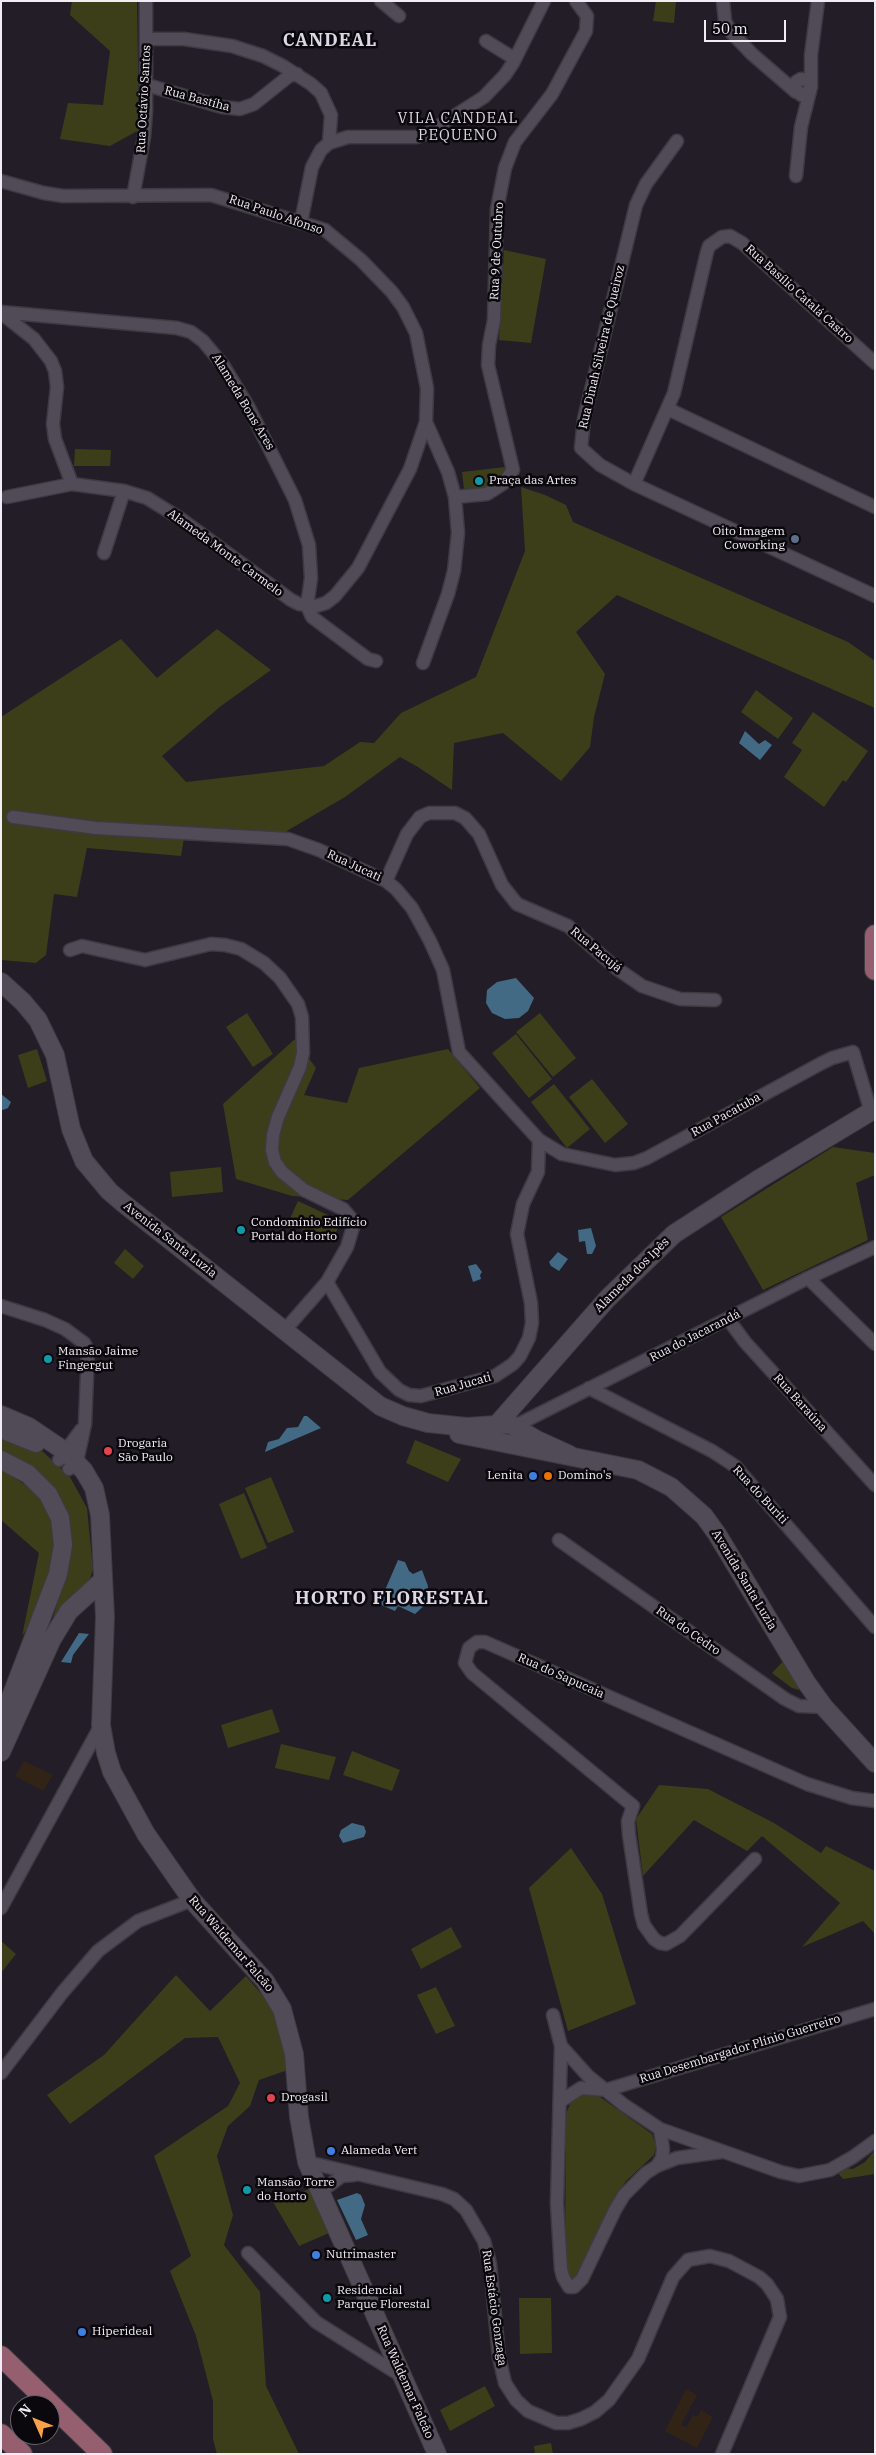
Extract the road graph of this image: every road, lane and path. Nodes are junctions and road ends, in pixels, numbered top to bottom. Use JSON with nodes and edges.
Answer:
{"nodes":[{"id":1,"x":146,"y":1,"type":"edge"},
{"id":2,"x":381,"y":1,"type":"edge"},
{"id":3,"x":544,"y":1,"type":"edge"},
{"id":4,"x":576,"y":1,"type":"edge"},
{"id":5,"x":723,"y":1,"type":"edge"},
{"id":6,"x":818,"y":1,"type":"edge"},
{"id":7,"x":398,"y":16,"type":"dead end"},
{"id":8,"x":147,"y":39,"type":"junction"},
{"id":9,"x":486,"y":41,"type":"dead end"},
{"id":10,"x":515,"y":59,"type":"junction"},
{"id":11,"x":297,"y":74,"type":"junction"},
{"id":12,"x":147,"y":85,"type":"junction"},
{"id":13,"x":803,"y":87,"type":"junction"},
{"id":14,"x":677,"y":141,"type":"dead end"},
{"id":15,"x":329,"y":143,"type":"junction"},
{"id":16,"x":796,"y":176,"type":"dead end"},
{"id":17,"x":1,"y":180,"type":"edge"},
{"id":18,"x":134,"y":196,"type":"junction"},
{"id":19,"x":302,"y":222,"type":"junction"},
{"id":20,"x":1,"y":312,"type":"edge"},
{"id":21,"x":875,"y":364,"type":"edge"},
{"id":22,"x":668,"y":409,"type":"junction"},
{"id":23,"x":426,"y":422,"type":"junction"},
{"id":24,"x":72,"y":484,"type":"junction"},
{"id":25,"x":634,"y":484,"type":"junction"},
{"id":26,"x":124,"y":491,"type":"junction"},
{"id":27,"x":7,"y":497,"type":"dead end"},
{"id":28,"x":455,"y":497,"type":"junction"},
{"id":29,"x":875,"y":507,"type":"edge"},
{"id":30,"x":104,"y":553,"type":"dead end"},
{"id":31,"x":875,"y":596,"type":"edge"},
{"id":32,"x":308,"y":606,"type":"junction"},
{"id":33,"x":376,"y":661,"type":"dead end"},
{"id":34,"x":422,"y":663,"type":"dead end"},
{"id":35,"x":12,"y":817,"type":"dead end"},
{"id":36,"x":386,"y":881,"type":"junction"},
{"id":37,"x":875,"y":935,"type":"edge"},
{"id":38,"x":70,"y":950,"type":"dead end"},
{"id":39,"x":875,"y":970,"type":"edge"},
{"id":40,"x":1,"y":982,"type":"edge"},
{"id":41,"x":715,"y":1000,"type":"dead end"},
{"id":42,"x":874,"y":1111,"type":"edge"},
{"id":43,"x":539,"y":1140,"type":"junction"},
{"id":44,"x":562,"y":1154,"type":"junction"},
{"id":45,"x":538,"y":1172,"type":"junction"},
{"id":46,"x":875,"y":1247,"type":"edge"},
{"id":47,"x":808,"y":1278,"type":"junction"},
{"id":48,"x":327,"y":1282,"type":"junction"},
{"id":49,"x":1,"y":1306,"type":"edge"},
{"id":50,"x":728,"y":1320,"type":"junction"},
{"id":51,"x":284,"y":1331,"type":"junction"},
{"id":52,"x":875,"y":1344,"type":"edge"},
{"id":53,"x":589,"y":1388,"type":"junction"},
{"id":54,"x":1,"y":1415,"type":"edge"},
{"id":55,"x":428,"y":1423,"type":"junction"},
{"id":56,"x":497,"y":1424,"type":"junction"},
{"id":57,"x":1,"y":1429,"type":"edge"},
{"id":58,"x":519,"y":1435,"type":"junction"},
{"id":59,"x":494,"y":1442,"type":"junction"},
{"id":60,"x":1,"y":1460,"type":"edge"},
{"id":61,"x":68,"y":1461,"type":"junction"},
{"id":62,"x":875,"y":1485,"type":"edge"},
{"id":63,"x":559,"y":1540,"type":"dead end"},
{"id":64,"x":102,"y":1582,"type":"junction"},
{"id":65,"x":104,"y":1604,"type":"junction"},
{"id":66,"x":61,"y":1624,"type":"junction"},
{"id":67,"x":875,"y":1627,"type":"edge"},
{"id":68,"x":824,"y":1707,"type":"junction"},
{"id":69,"x":1,"y":1723,"type":"edge"},
{"id":70,"x":101,"y":1725,"type":"junction"},
{"id":71,"x":1,"y":1752,"type":"edge"},
{"id":72,"x":875,"y":1763,"type":"edge"},
{"id":73,"x":875,"y":1801,"type":"edge"},
{"id":74,"x":755,"y":1859,"type":"dead end"},
{"id":75,"x":192,"y":1900,"type":"junction"},
{"id":76,"x":1,"y":1908,"type":"edge"},
{"id":77,"x":875,"y":2009,"type":"edge"},
{"id":78,"x":553,"y":2015,"type":"dead end"},
{"id":79,"x":561,"y":2046,"type":"junction"},
{"id":80,"x":1,"y":2073,"type":"edge"},
{"id":81,"x":606,"y":2090,"type":"junction"},
{"id":82,"x":561,"y":2101,"type":"junction"},
{"id":83,"x":660,"y":2129,"type":"junction"},
{"id":84,"x":875,"y":2141,"type":"edge"},
{"id":85,"x":721,"y":2152,"type":"junction"},
{"id":86,"x":307,"y":2162,"type":"junction"},
{"id":87,"x":656,"y":2166,"type":"junction"},
{"id":88,"x":359,"y":2175,"type":"junction"},
{"id":89,"x":320,"y":2192,"type":"junction"},
{"id":90,"x":248,"y":2253,"type":"dead end"},
{"id":91,"x":1,"y":2356,"type":"edge"},
{"id":92,"x":402,"y":2377,"type":"junction"},
{"id":93,"x":1,"y":2434,"type":"edge"},
{"id":94,"x":14,"y":2449,"type":"edge"},
{"id":95,"x":102,"y":2454,"type":"edge"},
{"id":96,"x":437,"y":2454,"type":"edge"},
{"id":97,"x":722,"y":2454,"type":"edge"}],
"edges":[{"from":1,"to":8,"type":"street","name":"Rua Octávio Santos"},
{"from":2,"to":7,"type":"street"},
{"from":3,"to":10,"type":"street"},
{"from":4,"to":28,"type":"street","name":"Rua 9 de Outubro"},
{"from":5,"to":13,"type":"street"},
{"from":6,"to":13,"type":"street"},
{"from":8,"to":11,"type":"street"},
{"from":8,"to":12,"type":"street","name":"Rua Octávio Santos"},
{"from":9,"to":10,"type":"street"},
{"from":10,"to":15,"type":"street"},
{"from":11,"to":12,"type":"street","name":"Rua Bastíha"},
{"from":11,"to":15,"type":"street"},
{"from":12,"to":18,"type":"street","name":"Rua Octávio Santos"},
{"from":13,"to":16,"type":"street"},
{"from":14,"to":25,"type":"street","name":"Rua Dinah Silveira de Queiroz"},
{"from":15,"to":19,"type":"street"},
{"from":17,"to":18,"type":"street","name":"Rua Paulo Afonso"},
{"from":18,"to":19,"type":"street","name":"Rua Paulo Afonso"},
{"from":19,"to":23,"type":"street","name":"Rua Paulo Afonso"},
{"from":20,"to":24,"type":"street"},
{"from":20,"to":32,"type":"street","name":"Alameda Bons Ares"},
{"from":21,"to":22,"type":"street","name":"Rua Basílio Catalá Castro"},
{"from":22,"to":25,"type":"street","name":"Rua Basílio Catalá Castro"},
{"from":22,"to":29,"type":"street"},
{"from":23,"to":28,"type":"street","name":"Rua Paulo Afonso"},
{"from":23,"to":32,"type":"street","name":"Rua Paulo Afonso"},
{"from":24,"to":26,"type":"street","name":"Alameda Monte Carmelo"},
{"from":24,"to":27,"type":"street","name":"Alameda Monte Carmelo"},
{"from":25,"to":31,"type":"street","name":"Rua Dinah Silveira de Queiroz"},
{"from":26,"to":30,"type":"street"},
{"from":26,"to":32,"type":"street","name":"Alameda Monte Carmelo"},
{"from":28,"to":34,"type":"street","name":"Rua Paulo Afonso"},
{"from":32,"to":33,"type":"street","name":"Alameda Monte Carmelo"},
{"from":35,"to":36,"type":"street","name":"Rua Jucati"},
{"from":36,"to":41,"type":"street","name":"Rua Pacujá"},
{"from":36,"to":43,"type":"street","name":"Rua Jucati"},
{"from":37,"to":39,"type":"main road"},
{"from":38,"to":48,"type":"street"},
{"from":40,"to":51,"type":"street","name":"Avenida Santa Luzia"},
{"from":42,"to":44,"type":"street","name":"Rua Pacatuba"},
{"from":42,"to":56,"type":"street","name":"Alameda dos Ipês"},
{"from":43,"to":44,"type":"street","name":"Rua Pacatuba"},
{"from":43,"to":45,"type":"street","name":"Rua Jucati"},
{"from":44,"to":45,"type":"street","name":"Rua Jucati"},
{"from":45,"to":48,"type":"street","name":"Rua Jucati"},
{"from":46,"to":47,"type":"street","name":"Rua do Jacarandá"},
{"from":47,"to":50,"type":"street","name":"Rua do Jacarandá"},
{"from":47,"to":52,"type":"street"},
{"from":48,"to":51,"type":"street"},
{"from":49,"to":61,"type":"street"},
{"from":50,"to":53,"type":"street","name":"Rua do Jacarandá"},
{"from":50,"to":62,"type":"street","name":"Rua Baraúna"},
{"from":51,"to":55,"type":"street","name":"Avenida Santa Luzia"},
{"from":53,"to":58,"type":"street","name":"Rua do Jacarandá"},
{"from":53,"to":67,"type":"street","name":"Rua do Buriti"},
{"from":54,"to":61,"type":"street","name":"Rua Waldemar Falcão"},
{"from":55,"to":56,"type":"street","name":"Avenida Santa Luzia"},
{"from":55,"to":59,"type":"street","name":"Avenida Santa Luzia"},
{"from":56,"to":58,"type":"street","name":"Avenida Santa Luzia"},
{"from":56,"to":59,"type":"street"},
{"from":57,"to":61,"type":"street","name":"Rua Waldemar Falcão"},
{"from":58,"to":59,"type":"street","name":"Avenida Santa Luzia"},
{"from":58,"to":68,"type":"street","name":"Avenida Santa Luzia"},
{"from":60,"to":69,"type":"street"},
{"from":61,"to":64,"type":"street","name":"Rua Waldemar Falcão"},
{"from":63,"to":68,"type":"street","name":"Rua do Cedro"},
{"from":64,"to":65,"type":"street","name":"Rua Waldemar Falcão"},
{"from":64,"to":66,"type":"street"},
{"from":65,"to":66,"type":"street"},
{"from":65,"to":70,"type":"street","name":"Rua Waldemar Falcão"},
{"from":66,"to":71,"type":"street"},
{"from":68,"to":72,"type":"street","name":"Avenida Santa Luzia"},
{"from":70,"to":75,"type":"street","name":"Rua Waldemar Falcão"},
{"from":70,"to":76,"type":"street"},
{"from":73,"to":74,"type":"street","name":"Rua do Sapucaia"},
{"from":75,"to":80,"type":"street"},
{"from":75,"to":86,"type":"street","name":"Rua Waldemar Falcão"},
{"from":77,"to":81,"type":"street","name":"Rua Desembargador Plínio Guerreiro"},
{"from":78,"to":79,"type":"street"},
{"from":79,"to":81,"type":"street"},
{"from":79,"to":82,"type":"street"},
{"from":81,"to":82,"type":"street"},
{"from":81,"to":83,"type":"street"},
{"from":82,"to":87,"type":"street"},
{"from":83,"to":85,"type":"street"},
{"from":83,"to":87,"type":"street"},
{"from":84,"to":85,"type":"street"},
{"from":85,"to":87,"type":"street"},
{"from":86,"to":88,"type":"street","name":"Rua Estácio Gonzaga"},
{"from":86,"to":89,"type":"street","name":"Rua Waldemar Falcão"},
{"from":88,"to":89,"type":"street","name":"Rua Estácio Gonzaga"},
{"from":88,"to":97,"type":"street","name":"Rua Estácio Gonzaga"},
{"from":89,"to":92,"type":"street","name":"Rua Waldemar Falcão"},
{"from":90,"to":92,"type":"street"},
{"from":91,"to":95,"type":"main road"},
{"from":92,"to":96,"type":"street","name":"Rua Waldemar Falcão"},
{"from":93,"to":94,"type":"main road"}]}
